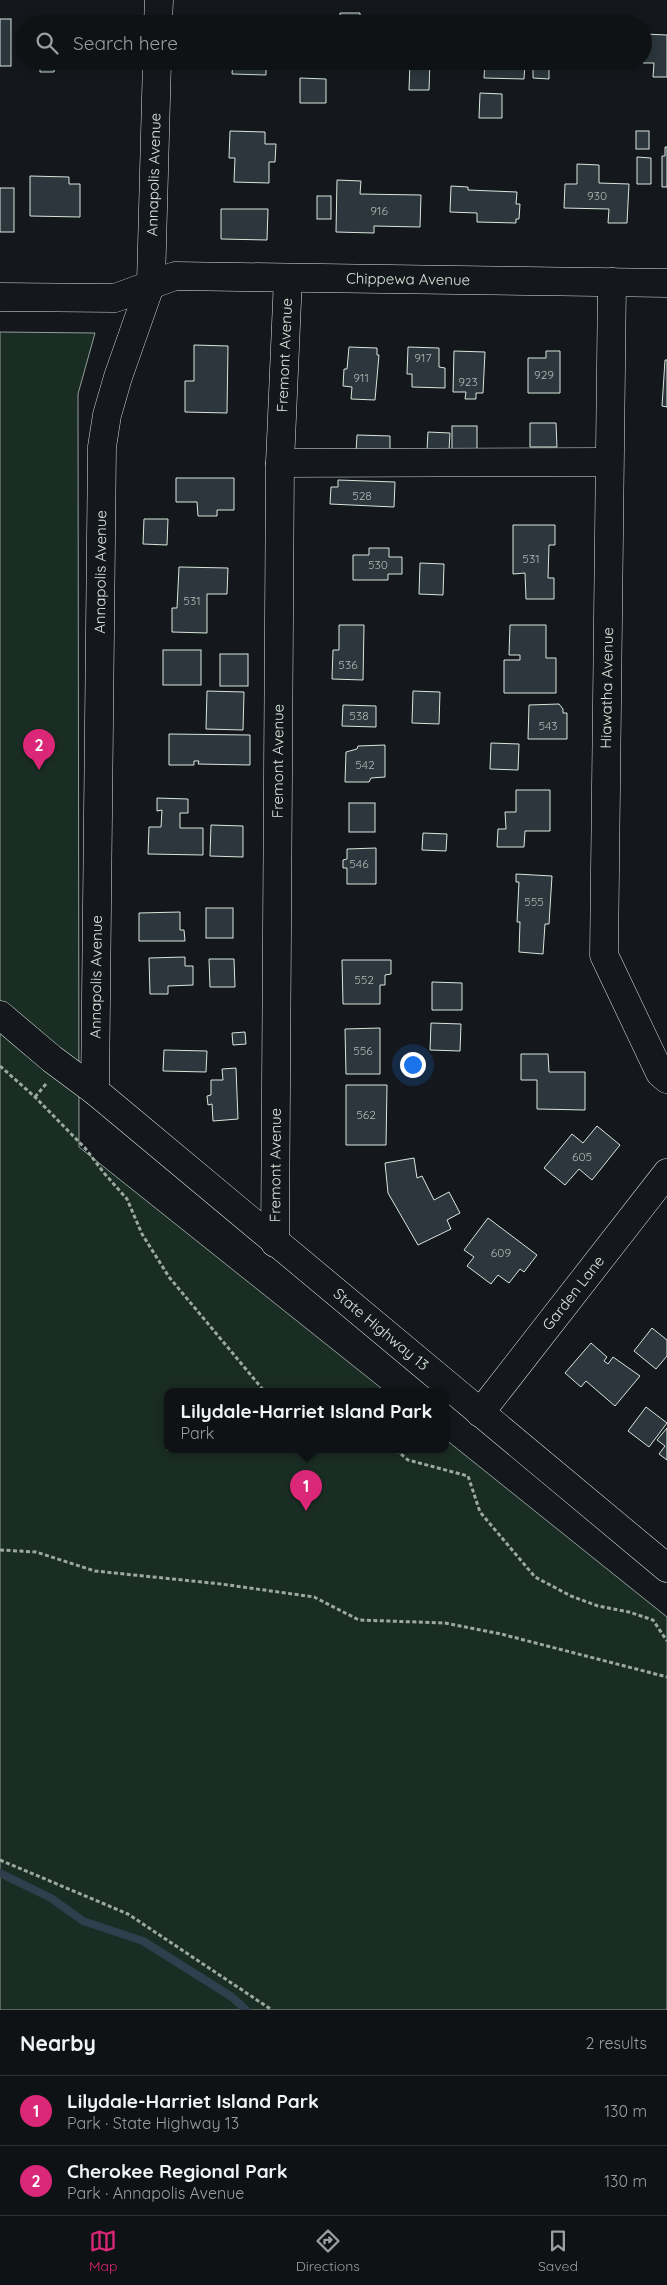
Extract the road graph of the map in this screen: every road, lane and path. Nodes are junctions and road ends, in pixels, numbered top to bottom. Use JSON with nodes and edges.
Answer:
{"nodes":[{"id":1,"x":159,"y":0,"type":"edge"},
{"id":2,"x":158,"y":15,"type":"edge"},
{"id":3,"x":157,"y":70,"type":"edge"},
{"id":4,"x":288,"y":278,"type":"junction"},
{"id":5,"x":612,"y":282,"type":"junction"},
{"id":6,"x":151,"y":283,"type":"junction"},
{"id":7,"x":667,"y":283,"type":"edge"},
{"id":8,"x":0,"y":297,"type":"edge"},
{"id":9,"x":609,"y":462,"type":"junction"},
{"id":10,"x":280,"y":463,"type":"junction"},
{"id":11,"x":0,"y":1015,"type":"edge"},
{"id":12,"x":0,"y":1066,"type":"edge"},
{"id":13,"x":667,"y":1079,"type":"edge"},
{"id":14,"x":46,"y":1084,"type":"dead end"},
{"id":15,"x":95,"y":1091,"type":"junction"},
{"id":16,"x":35,"y":1097,"type":"junction"},
{"id":17,"x":667,"y":1173,"type":"edge"},
{"id":18,"x":275,"y":1243,"type":"junction"},
{"id":19,"x":262,"y":1388,"type":"edge"},
{"id":20,"x":480,"y":1413,"type":"junction"},
{"id":21,"x":400,"y":1453,"type":"edge"},
{"id":22,"x":0,"y":1550,"type":"edge"},
{"id":23,"x":667,"y":1568,"type":"edge"},
{"id":24,"x":667,"y":1641,"type":"edge"},
{"id":25,"x":667,"y":1677,"type":"edge"},
{"id":26,"x":0,"y":1860,"type":"edge"},
{"id":27,"x":272,"y":2010,"type":"edge"}],
"edges":[{"from":1,"to":2,"type":"street"},
{"from":3,"to":6,"type":"street","name":"Annapolis Avenue"},
{"from":4,"to":5,"type":"street","name":"Chippewa Avenue"},
{"from":4,"to":6,"type":"street","name":"Chippewa Avenue"},
{"from":4,"to":10,"type":"street","name":"Fremont Avenue"},
{"from":5,"to":7,"type":"street","name":"Chippewa Avenue"},
{"from":5,"to":9,"type":"street","name":"Hiawatha Avenue"},
{"from":6,"to":8,"type":"street","name":"Chippewa Avenue"},
{"from":6,"to":15,"type":"street","name":"Annapolis Avenue"},
{"from":9,"to":10,"type":"street"},
{"from":9,"to":13,"type":"street","name":"Hiawatha Avenue"},
{"from":10,"to":18,"type":"street","name":"Fremont Avenue"},
{"from":11,"to":15,"type":"street","name":"State Highway 13"},
{"from":12,"to":16,"type":"path"},
{"from":14,"to":16,"type":"path"},
{"from":15,"to":18,"type":"street","name":"State Highway 13"},
{"from":16,"to":19,"type":"path"},
{"from":17,"to":20,"type":"street","name":"Garden Lane"},
{"from":18,"to":20,"type":"street","name":"State Highway 13"},
{"from":20,"to":23,"type":"street","name":"State Highway 13"},
{"from":21,"to":24,"type":"path"},
{"from":22,"to":25,"type":"path"},
{"from":26,"to":27,"type":"path"}]}
